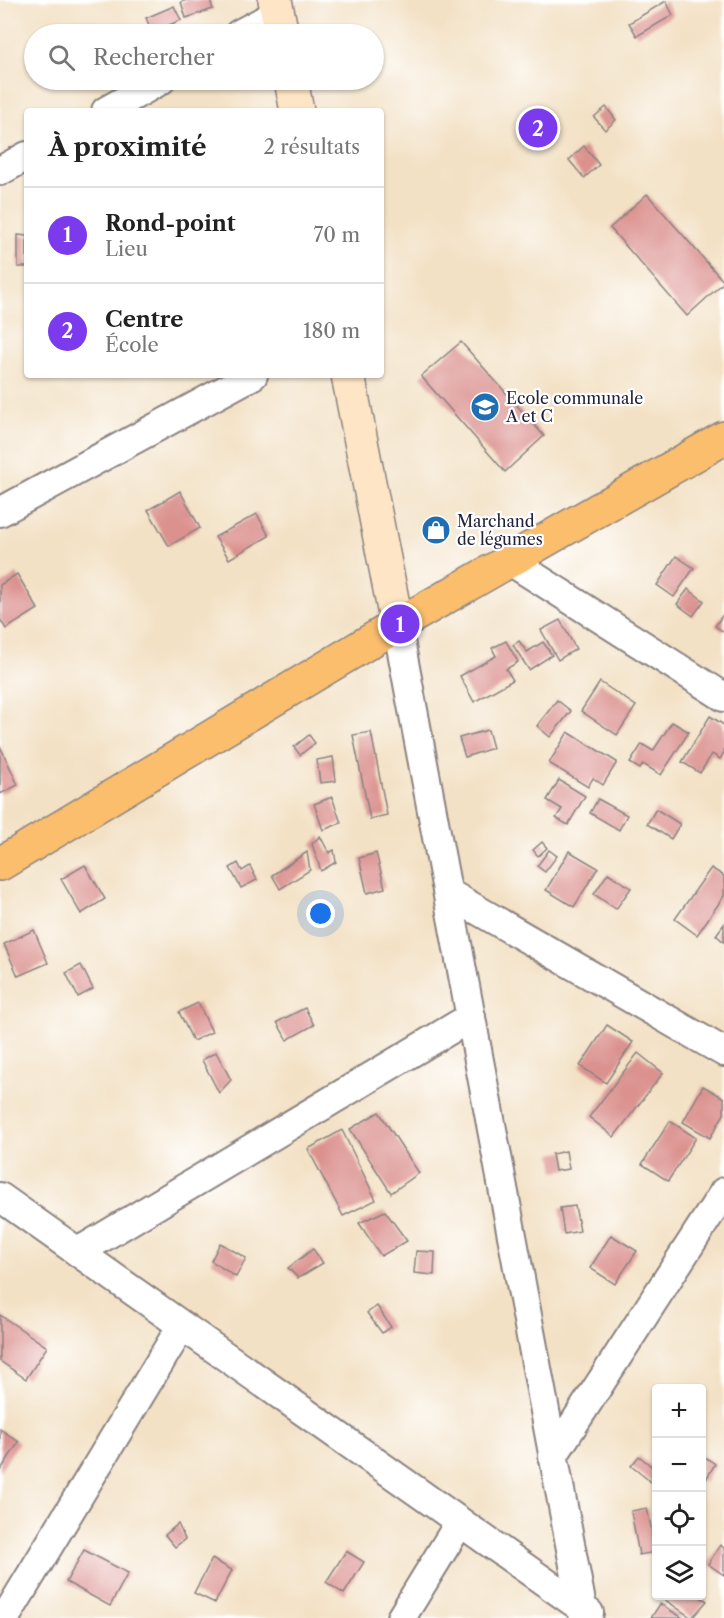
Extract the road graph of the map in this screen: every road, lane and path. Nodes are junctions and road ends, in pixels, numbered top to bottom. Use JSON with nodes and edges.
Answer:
{"nodes":[{"id":1,"x":278,"y":16,"type":"edge"},
{"id":2,"x":261,"y":24,"type":"edge"},
{"id":3,"x":143,"y":90,"type":"edge"},
{"id":4,"x":293,"y":90,"type":"edge"},
{"id":5,"x":111,"y":108,"type":"edge"},
{"id":6,"x":296,"y":108,"type":"edge"},
{"id":7,"x":24,"y":158,"type":"edge"},
{"id":8,"x":0,"y":171,"type":"edge"},
{"id":9,"x":247,"y":378,"type":"edge"},
{"id":10,"x":349,"y":378,"type":"edge"},
{"id":11,"x":724,"y":438,"type":"edge"},
{"id":12,"x":0,"y":512,"type":"edge"},
{"id":13,"x":510,"y":561,"type":"junction"},
{"id":14,"x":398,"y":625,"type":"junction"},
{"id":15,"x":724,"y":697,"type":"edge"},
{"id":16,"x":0,"y":864,"type":"edge"},
{"id":17,"x":447,"y":892,"type":"junction"},
{"id":18,"x":471,"y":1017,"type":"junction"},
{"id":19,"x":724,"y":1052,"type":"edge"},
{"id":20,"x":724,"y":1192,"type":"edge"},
{"id":21,"x":0,"y":1197,"type":"edge"},
{"id":22,"x":78,"y":1252,"type":"junction"},
{"id":23,"x":181,"y":1327,"type":"junction"},
{"id":24,"x":553,"y":1456,"type":"junction"},
{"id":25,"x":460,"y":1522,"type":"junction"},
{"id":26,"x":587,"y":1615,"type":"edge"},
{"id":27,"x":5,"y":1618,"type":"edge"},
{"id":28,"x":400,"y":1618,"type":"edge"}],
"edges":[{"from":1,"to":2,"type":"street"},
{"from":3,"to":5,"type":"street"},
{"from":4,"to":6,"type":"main road"},
{"from":7,"to":8,"type":"street"},
{"from":9,"to":12,"type":"street"},
{"from":10,"to":14,"type":"main road"},
{"from":11,"to":13,"type":"main road"},
{"from":13,"to":14,"type":"main road"},
{"from":13,"to":15,"type":"street"},
{"from":14,"to":16,"type":"main road"},
{"from":14,"to":17,"type":"street"},
{"from":17,"to":18,"type":"street"},
{"from":17,"to":19,"type":"street"},
{"from":18,"to":22,"type":"street"},
{"from":18,"to":24,"type":"street"},
{"from":20,"to":24,"type":"street"},
{"from":21,"to":22,"type":"street"},
{"from":22,"to":23,"type":"street"},
{"from":23,"to":25,"type":"street"},
{"from":23,"to":27,"type":"street"},
{"from":24,"to":26,"type":"street"},
{"from":25,"to":26,"type":"street"},
{"from":25,"to":28,"type":"street"}]}
